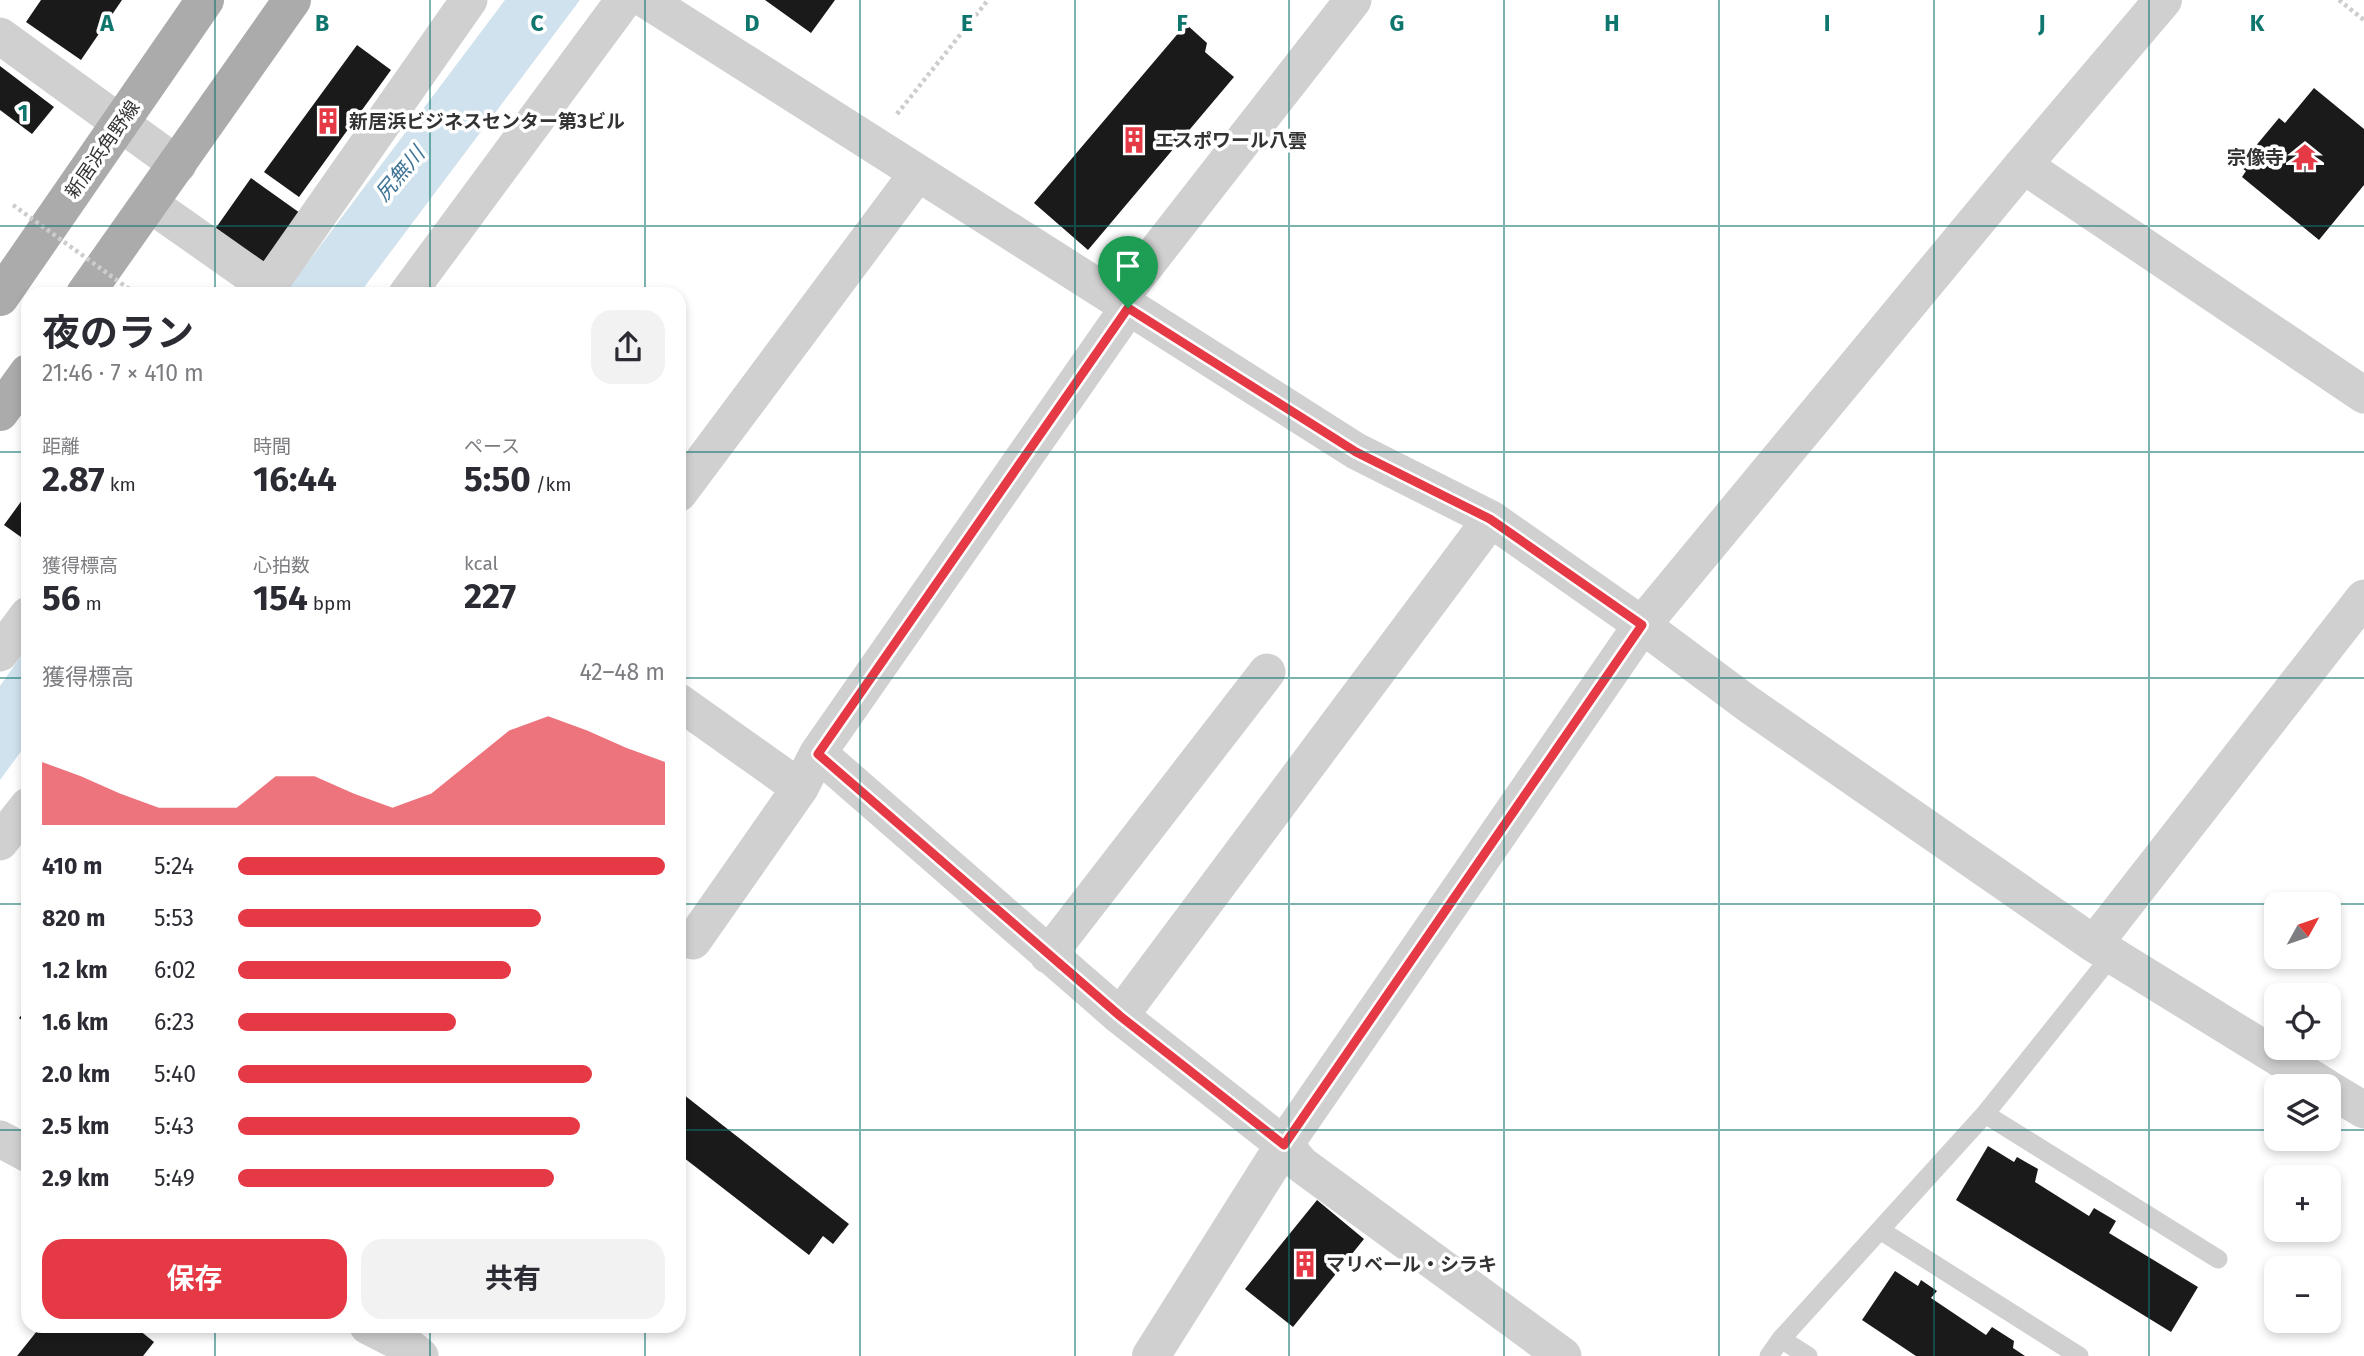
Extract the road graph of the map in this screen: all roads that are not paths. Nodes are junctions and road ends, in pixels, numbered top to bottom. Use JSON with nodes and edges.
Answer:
{"nodes":[{"id":1,"x":205,"y":0,"type":"edge"},
{"id":2,"x":292,"y":0,"type":"edge"},
{"id":3,"x":469,"y":0,"type":"edge"},
{"id":4,"x":624,"y":0,"type":"edge"},
{"id":5,"x":646,"y":0,"type":"edge"},
{"id":6,"x":1353,"y":0,"type":"edge"},
{"id":7,"x":2163,"y":0,"type":"edge"},
{"id":8,"x":0,"y":36,"type":"edge"},
{"id":9,"x":120,"y":124,"type":"junction"},
{"id":10,"x":178,"y":165,"type":"junction"},
{"id":11,"x":2023,"y":165,"type":"junction"},
{"id":12,"x":918,"y":174,"type":"junction"},
{"id":13,"x":150,"y":204,"type":"junction"},
{"id":14,"x":90,"y":287,"type":"edge"},
{"id":15,"x":262,"y":287,"type":"edge"},
{"id":16,"x":268,"y":287,"type":"edge"},
{"id":17,"x":412,"y":287,"type":"edge"},
{"id":18,"x":0,"y":297,"type":"edge"},
{"id":19,"x":1123,"y":305,"type":"junction"},
{"id":20,"x":21,"y":383,"type":"edge"},
{"id":21,"x":2364,"y":395,"type":"edge"},
{"id":22,"x":0,"y":412,"type":"edge"},
{"id":23,"x":686,"y":484,"type":"edge"},
{"id":24,"x":1490,"y":519,"type":"junction"},
{"id":25,"x":2364,"y":598,"type":"edge"},
{"id":26,"x":21,"y":624,"type":"edge"},
{"id":27,"x":1642,"y":625,"type":"junction"},
{"id":28,"x":0,"y":653,"type":"edge"},
{"id":29,"x":1267,"y":672,"type":"dead end"},
{"id":30,"x":686,"y":707,"type":"edge"},
{"id":31,"x":818,"y":754,"type":"junction"},
{"id":32,"x":800,"y":788,"type":"junction"},
{"id":33,"x":21,"y":815,"type":"edge"},
{"id":34,"x":0,"y":842,"type":"edge"},
{"id":35,"x":692,"y":941,"type":"dead end"},
{"id":36,"x":2103,"y":949,"type":"junction"},
{"id":37,"x":1048,"y":955,"type":"junction"},
{"id":38,"x":1120,"y":1016,"type":"junction"},
{"id":39,"x":2305,"y":1074,"type":"edge"},
{"id":40,"x":2341,"y":1096,"type":"edge"},
{"id":41,"x":2364,"y":1110,"type":"edge"},
{"id":42,"x":1985,"y":1114,"type":"junction"},
{"id":43,"x":0,"y":1139,"type":"edge"},
{"id":44,"x":1284,"y":1145,"type":"junction"},
{"id":45,"x":21,"y":1150,"type":"edge"},
{"id":46,"x":1880,"y":1230,"type":"junction"},
{"id":47,"x":2218,"y":1259,"type":"dead end"},
{"id":48,"x":388,"y":1333,"type":"edge"},
{"id":49,"x":1782,"y":1339,"type":"junction"},
{"id":50,"x":417,"y":1343,"type":"edge"},
{"id":51,"x":1151,"y":1356,"type":"edge"},
{"id":52,"x":1563,"y":1356,"type":"edge"},
{"id":53,"x":1769,"y":1356,"type":"edge"},
{"id":54,"x":1808,"y":1356,"type":"edge"},
{"id":55,"x":2079,"y":1356,"type":"edge"}],
"edges":[{"from":1,"to":9,"type":"main road","name":"新居浜角野線"},
{"from":2,"to":10,"type":"main road"},
{"from":3,"to":16,"type":"street"},
{"from":4,"to":17,"type":"street"},
{"from":5,"to":12,"type":"street"},
{"from":6,"to":19,"type":"street"},
{"from":7,"to":11,"type":"street"},
{"from":8,"to":9,"type":"street"},
{"from":9,"to":10,"type":"street"},
{"from":9,"to":18,"type":"main road","name":"新居浜角野線"},
{"from":10,"to":13,"type":"main road"},
{"from":11,"to":21,"type":"street"},
{"from":11,"to":27,"type":"street"},
{"from":12,"to":19,"type":"street"},
{"from":12,"to":23,"type":"street"},
{"from":13,"to":14,"type":"main road"},
{"from":13,"to":15,"type":"street"},
{"from":19,"to":24,"type":"street"},
{"from":19,"to":31,"type":"street"},
{"from":20,"to":22,"type":"main road"},
{"from":24,"to":27,"type":"street"},
{"from":24,"to":38,"type":"street"},
{"from":25,"to":36,"type":"street"},
{"from":26,"to":28,"type":"street"},
{"from":27,"to":36,"type":"street"},
{"from":27,"to":44,"type":"street"},
{"from":29,"to":37,"type":"street"},
{"from":30,"to":32,"type":"street"},
{"from":31,"to":32,"type":"street"},
{"from":31,"to":37,"type":"street"},
{"from":32,"to":35,"type":"street"},
{"from":33,"to":34,"type":"street"},
{"from":36,"to":39,"type":"street"},
{"from":36,"to":42,"type":"lane"},
{"from":37,"to":38,"type":"street"},
{"from":38,"to":44,"type":"street"},
{"from":40,"to":41,"type":"street"},
{"from":42,"to":46,"type":"lane"},
{"from":42,"to":47,"type":"lane"},
{"from":43,"to":45,"type":"street"},
{"from":44,"to":51,"type":"street"},
{"from":44,"to":52,"type":"street"},
{"from":46,"to":49,"type":"lane"},
{"from":46,"to":55,"type":"lane"},
{"from":48,"to":50,"type":"street"},
{"from":49,"to":53,"type":"lane"},
{"from":49,"to":54,"type":"lane"}]}
